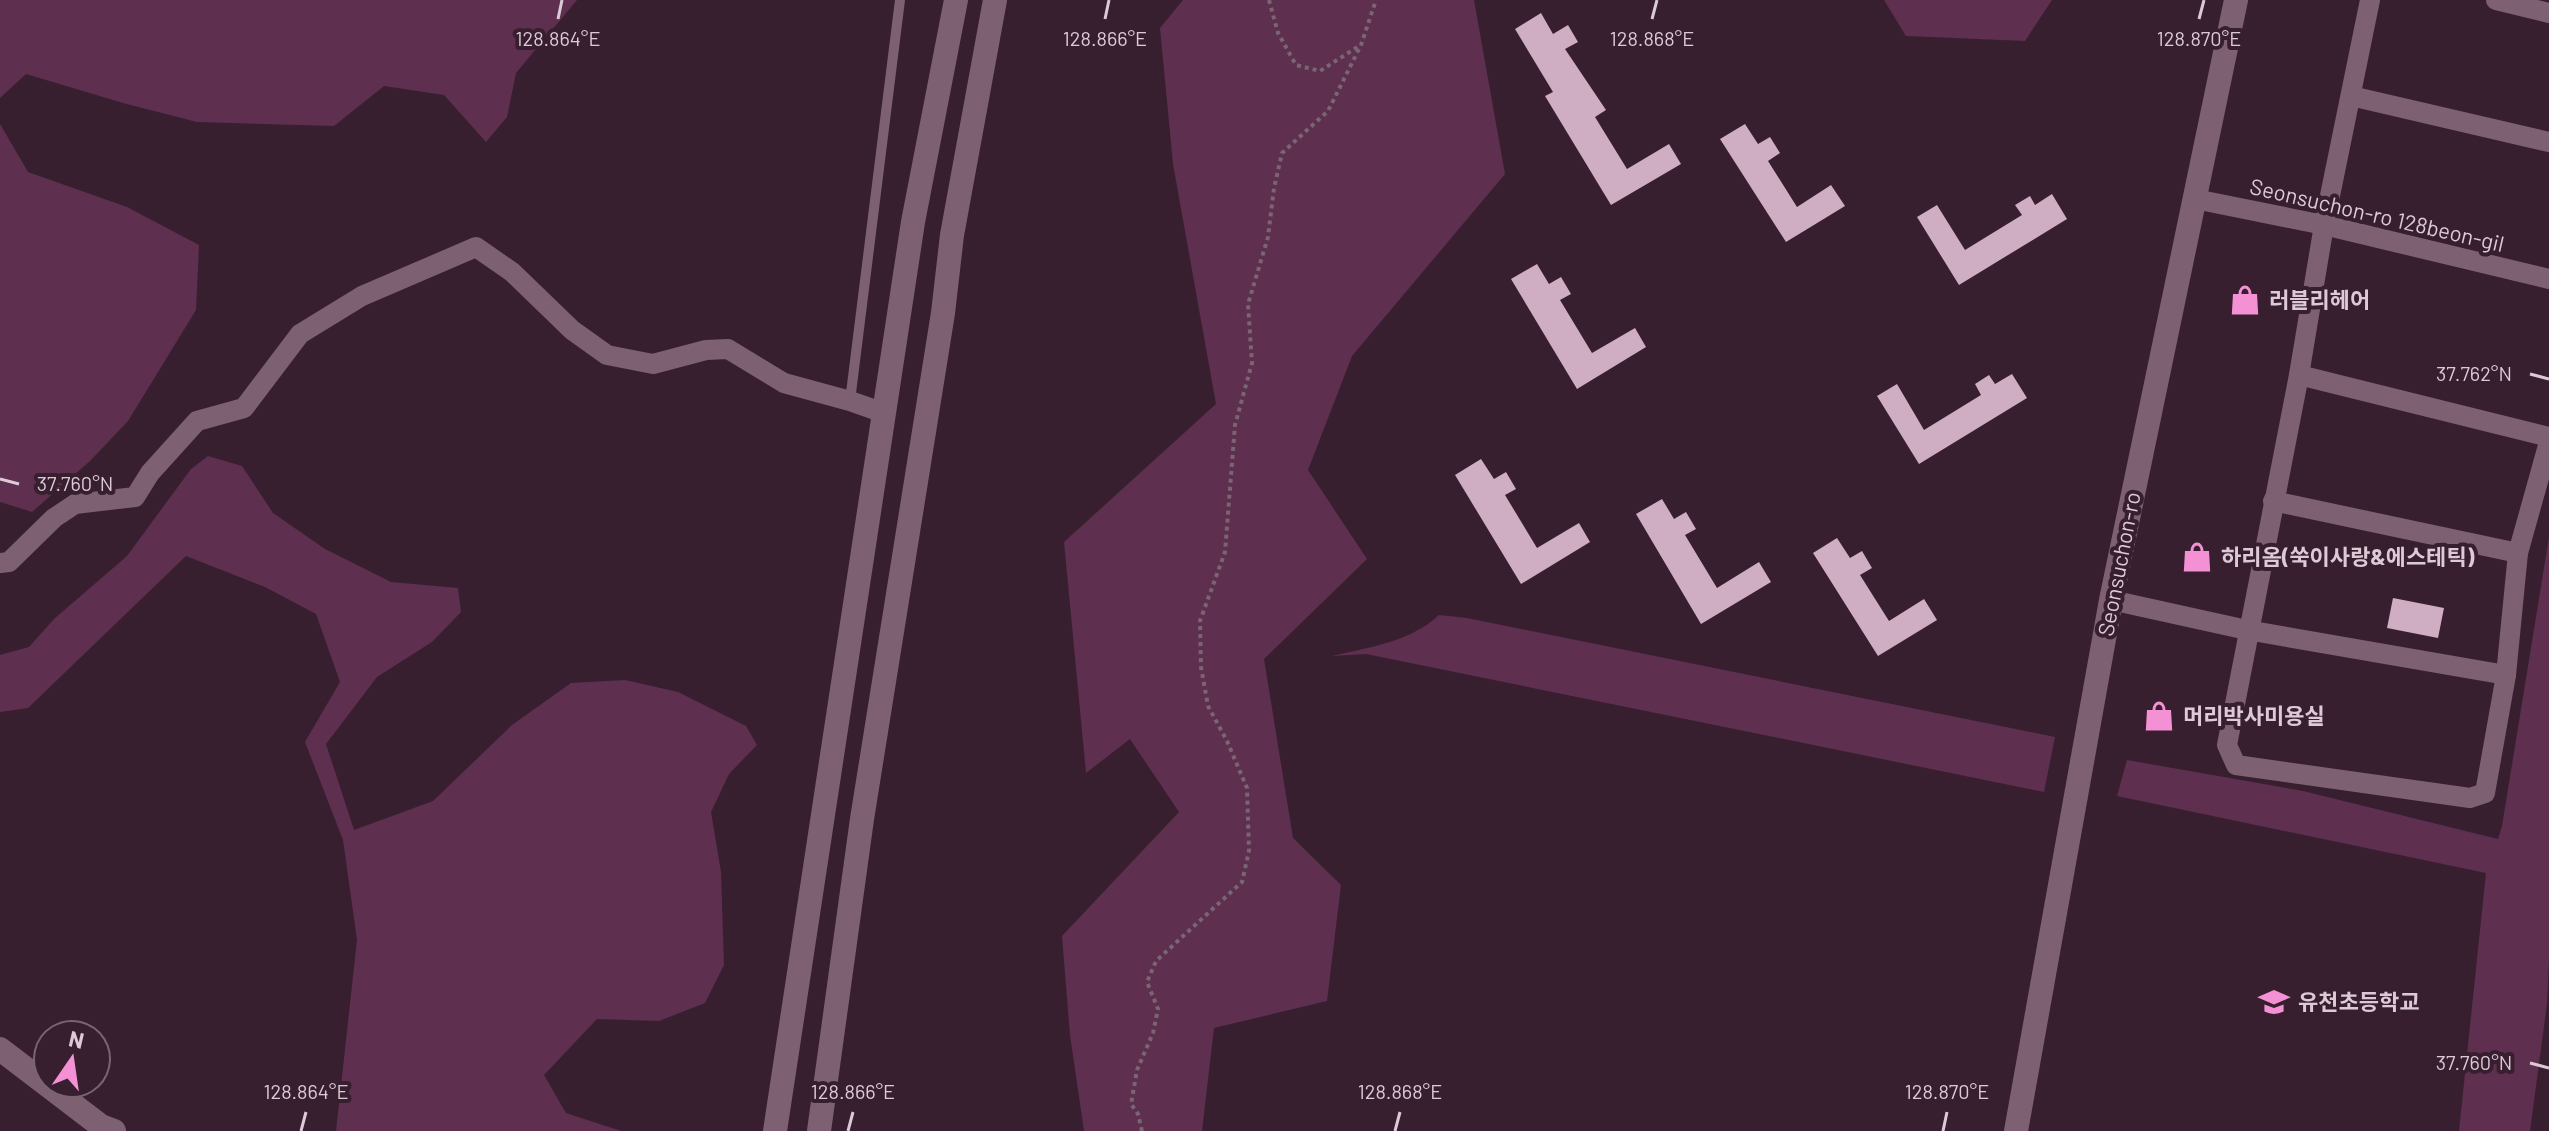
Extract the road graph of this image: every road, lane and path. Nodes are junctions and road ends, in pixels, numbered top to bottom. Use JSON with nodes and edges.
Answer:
{"nodes":[{"id":1,"x":900,"y":0,"type":"edge"},
{"id":2,"x":956,"y":0,"type":"edge"},
{"id":3,"x":995,"y":0,"type":"edge"},
{"id":4,"x":1269,"y":0,"type":"edge"},
{"id":5,"x":1376,"y":0,"type":"edge"},
{"id":6,"x":2236,"y":0,"type":"edge"},
{"id":7,"x":2370,"y":0,"type":"edge"},
{"id":8,"x":2496,"y":0,"type":"edge"},
{"id":9,"x":2549,"y":13,"type":"edge"},
{"id":10,"x":1361,"y":45,"type":"junction"},
{"id":11,"x":2351,"y":96,"type":"junction"},
{"id":12,"x":2549,"y":142,"type":"edge"},
{"id":13,"x":2195,"y":199,"type":"junction"},
{"id":14,"x":2324,"y":225,"type":"junction"},
{"id":15,"x":2549,"y":279,"type":"edge"},
{"id":16,"x":2299,"y":375,"type":"junction"},
{"id":17,"x":850,"y":401,"type":"junction"},
{"id":18,"x":884,"y":413,"type":"junction"},
{"id":19,"x":2549,"y":439,"type":"edge"},
{"id":20,"x":2273,"y":501,"type":"junction"},
{"id":21,"x":2518,"y":553,"type":"junction"},
{"id":22,"x":0,"y":563,"type":"edge"},
{"id":23,"x":2111,"y":600,"type":"junction"},
{"id":24,"x":2247,"y":630,"type":"junction"},
{"id":25,"x":2506,"y":675,"type":"junction"},
{"id":26,"x":0,"y":1049,"type":"edge"},
{"id":27,"x":114,"y":1131,"type":"edge"},
{"id":28,"x":775,"y":1131,"type":"edge"},
{"id":29,"x":819,"y":1131,"type":"edge"},
{"id":30,"x":1142,"y":1131,"type":"edge"},
{"id":31,"x":2016,"y":1131,"type":"edge"}],
"edges":[{"from":1,"to":17,"type":"lane"},
{"from":2,"to":18,"type":"street"},
{"from":3,"to":29,"type":"street"},
{"from":4,"to":10,"type":"path"},
{"from":5,"to":10,"type":"path"},
{"from":6,"to":13,"type":"street","name":"Seonsuchon-ro"},
{"from":7,"to":11,"type":"street"},
{"from":8,"to":9,"type":"street"},
{"from":10,"to":30,"type":"path"},
{"from":11,"to":12,"type":"street"},
{"from":11,"to":14,"type":"street"},
{"from":13,"to":14,"type":"street","name":"Seonsuchon-ro 128beon-gil"},
{"from":13,"to":23,"type":"street","name":"Seonsuchon-ro"},
{"from":14,"to":15,"type":"street","name":"Seonsuchon-ro 128beon-gil"},
{"from":14,"to":16,"type":"street"},
{"from":16,"to":19,"type":"street"},
{"from":16,"to":20,"type":"street"},
{"from":17,"to":18,"type":"street"},
{"from":17,"to":22,"type":"street"},
{"from":18,"to":28,"type":"street"},
{"from":19,"to":21,"type":"street"},
{"from":20,"to":21,"type":"street"},
{"from":20,"to":24,"type":"street"},
{"from":21,"to":25,"type":"street"},
{"from":23,"to":24,"type":"street"},
{"from":23,"to":31,"type":"street","name":"Seonsuchon-ro"},
{"from":24,"to":25,"type":"street"},
{"from":24,"to":25,"type":"street"},
{"from":26,"to":27,"type":"street"}]}
